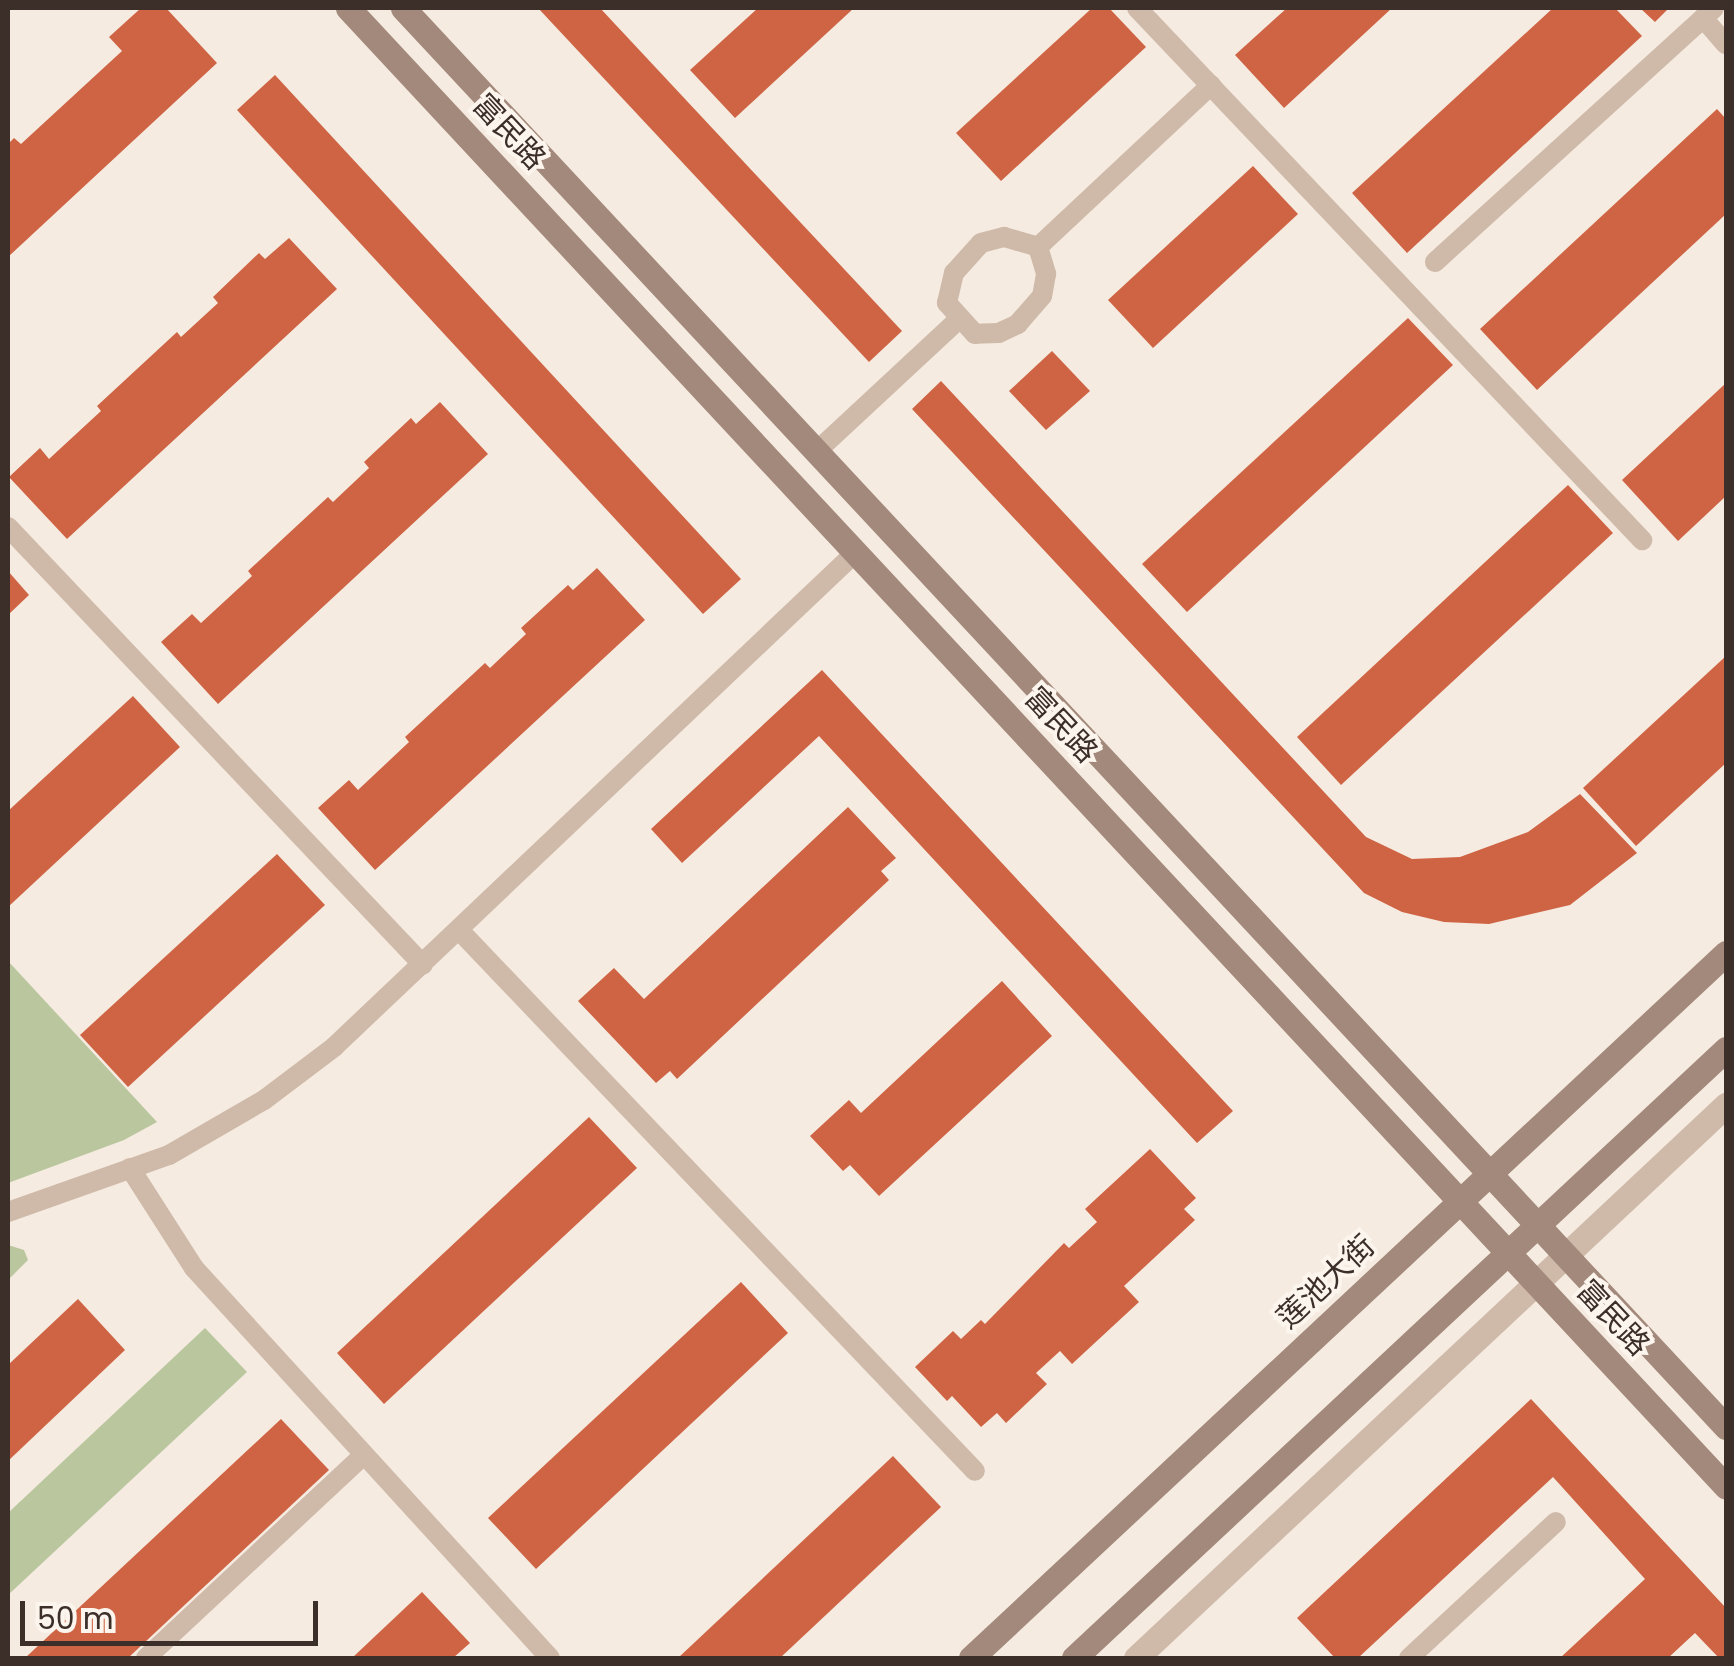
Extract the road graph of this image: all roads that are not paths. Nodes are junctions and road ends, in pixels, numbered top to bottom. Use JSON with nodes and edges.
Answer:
{"nodes":[{"id":1,"x":348,"y":8,"type":"edge"},
{"id":2,"x":402,"y":8,"type":"edge"},
{"id":3,"x":1138,"y":8,"type":"edge"},
{"id":4,"x":1709,"y":13,"type":"edge"},
{"id":5,"x":1726,"y":44,"type":"edge"},
{"id":6,"x":1211,"y":85,"type":"junction"},
{"id":7,"x":1038,"y":247,"type":"junction"},
{"id":8,"x":1435,"y":262,"type":"dead end"},
{"id":9,"x":960,"y":318,"type":"junction"},
{"id":10,"x":817,"y":452,"type":"junction"},
{"id":11,"x":8,"y":527,"type":"edge"},
{"id":12,"x":1642,"y":540,"type":"dead end"},
{"id":13,"x":856,"y":552,"type":"junction"},
{"id":14,"x":460,"y":930,"type":"junction"},
{"id":15,"x":1726,"y":953,"type":"edge"},
{"id":16,"x":423,"y":965,"type":"junction"},
{"id":17,"x":1726,"y":1050,"type":"edge"},
{"id":18,"x":1726,"y":1105,"type":"edge"},
{"id":19,"x":130,"y":1168,"type":"junction"},
{"id":20,"x":1490,"y":1174,"type":"junction"},
{"id":21,"x":1460,"y":1201,"type":"junction"},
{"id":22,"x":8,"y":1212,"type":"edge"},
{"id":23,"x":1538,"y":1225,"type":"junction"},
{"id":24,"x":1508,"y":1253,"type":"junction"},
{"id":25,"x":1566,"y":1254,"type":"junction"},
{"id":26,"x":1536,"y":1282,"type":"junction"},
{"id":27,"x":1726,"y":1427,"type":"edge"},
{"id":28,"x":364,"y":1455,"type":"junction"},
{"id":29,"x":975,"y":1471,"type":"dead end"},
{"id":30,"x":1726,"y":1487,"type":"edge"},
{"id":31,"x":1556,"y":1522,"type":"dead end"},
{"id":32,"x":146,"y":1658,"type":"edge"},
{"id":33,"x":550,"y":1658,"type":"edge"},
{"id":34,"x":971,"y":1658,"type":"edge"},
{"id":35,"x":1074,"y":1658,"type":"edge"},
{"id":36,"x":1136,"y":1658,"type":"edge"},
{"id":37,"x":1409,"y":1658,"type":"edge"}],
"edges":[{"from":1,"to":13,"type":"street","name":"富民路"},
{"from":2,"to":10,"type":"street","name":"富民路"},
{"from":3,"to":6,"type":"lane"},
{"from":4,"to":5,"type":"lane"},
{"from":4,"to":8,"type":"lane"},
{"from":6,"to":7,"type":"lane"},
{"from":6,"to":12,"type":"lane"},
{"from":7,"to":9,"type":"lane"},
{"from":7,"to":9,"type":"lane"},
{"from":9,"to":10,"type":"lane"},
{"from":10,"to":20,"type":"street","name":"富民路"},
{"from":11,"to":16,"type":"lane"},
{"from":13,"to":14,"type":"lane"},
{"from":13,"to":21,"type":"street","name":"富民路"},
{"from":14,"to":16,"type":"lane"},
{"from":14,"to":29,"type":"lane"},
{"from":15,"to":20,"type":"street","name":"莲池大街"},
{"from":16,"to":19,"type":"lane"},
{"from":17,"to":23,"type":"street"},
{"from":18,"to":25,"type":"street"},
{"from":19,"to":22,"type":"lane"},
{"from":19,"to":28,"type":"lane"},
{"from":20,"to":21,"type":"street","name":"莲池大街"},
{"from":20,"to":23,"type":"street","name":"富民路"},
{"from":21,"to":24,"type":"street","name":"富民路"},
{"from":21,"to":34,"type":"street","name":"莲池大街"},
{"from":23,"to":24,"type":"street"},
{"from":23,"to":25,"type":"street","name":"富民路"},
{"from":24,"to":26,"type":"street","name":"富民路"},
{"from":24,"to":35,"type":"street"},
{"from":25,"to":26,"type":"street"},
{"from":25,"to":27,"type":"street","name":"富民路"},
{"from":26,"to":30,"type":"street","name":"富民路"},
{"from":26,"to":36,"type":"street"},
{"from":28,"to":32,"type":"lane"},
{"from":28,"to":33,"type":"lane"},
{"from":31,"to":37,"type":"lane"}]}
